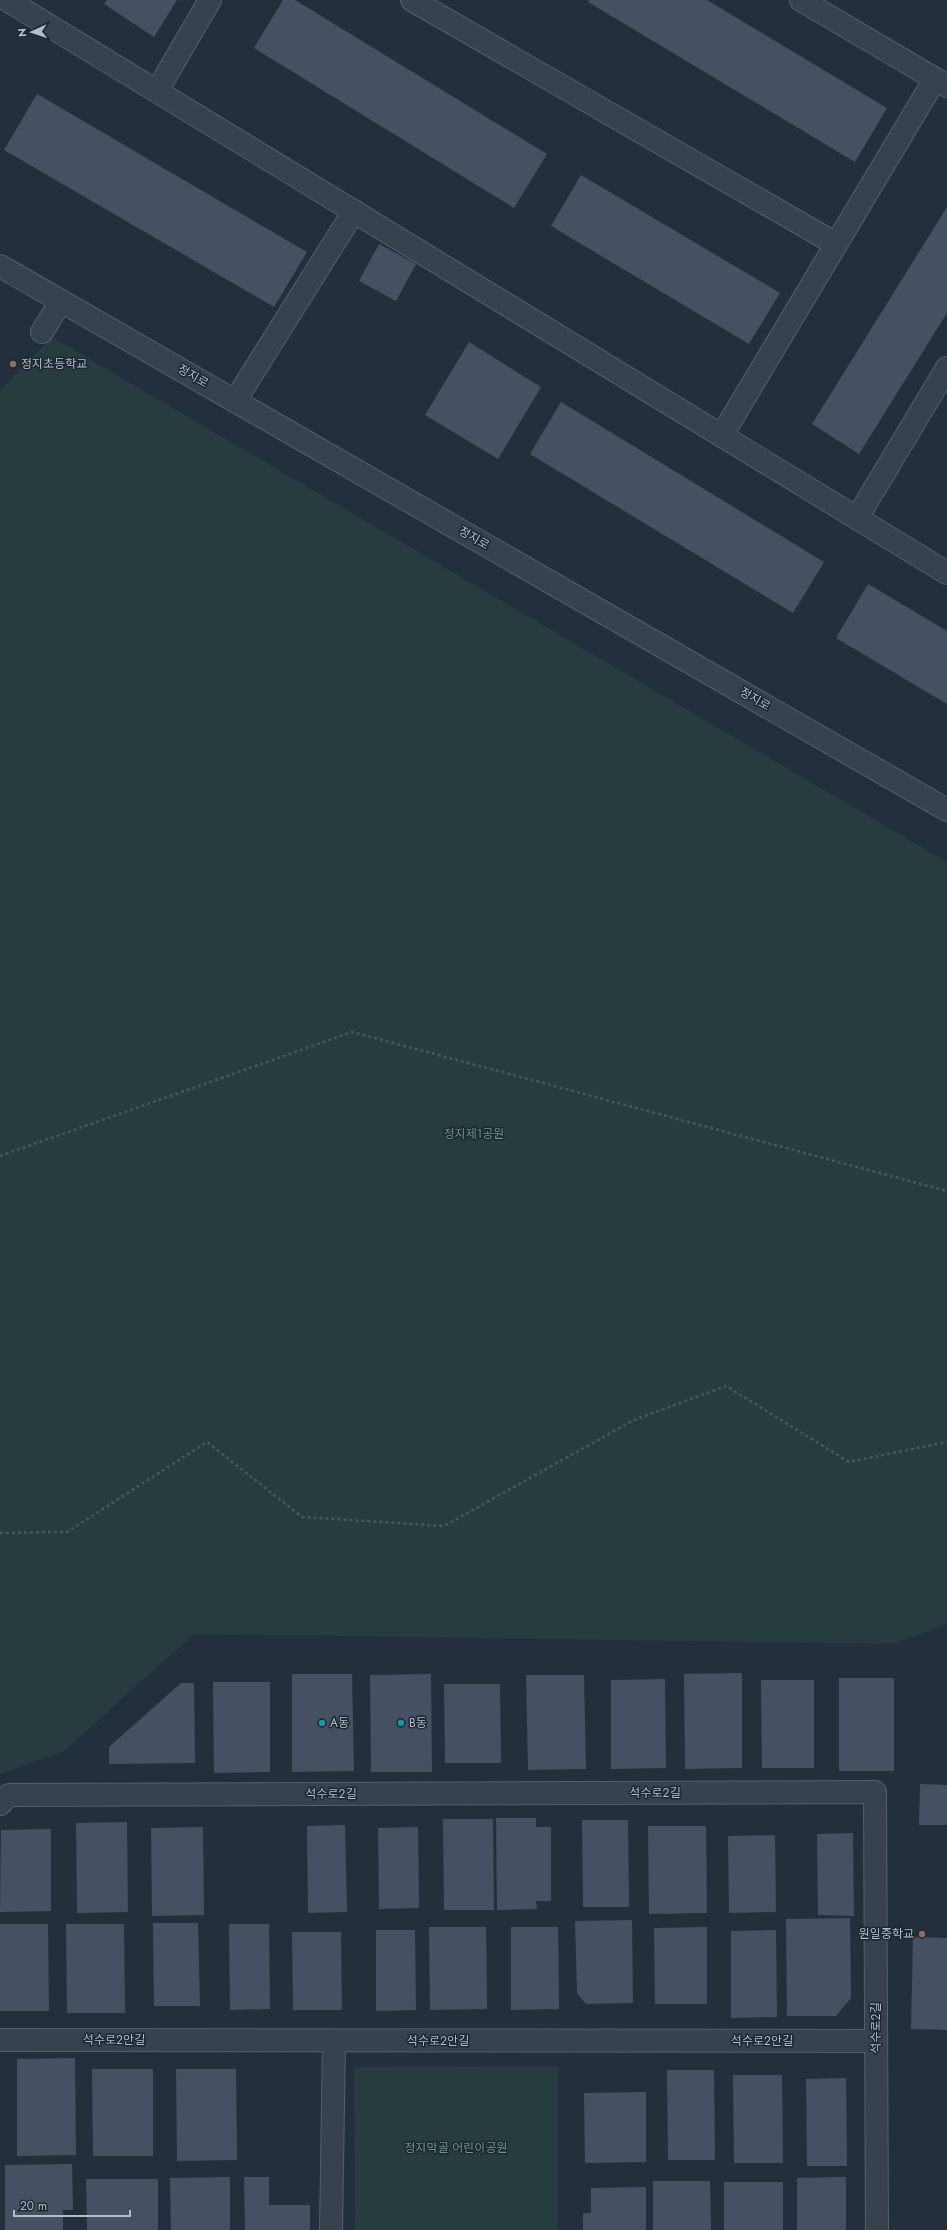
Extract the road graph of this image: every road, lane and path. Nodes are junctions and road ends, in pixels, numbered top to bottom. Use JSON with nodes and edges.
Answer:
{"nodes":[{"id":1,"x":210,"y":0,"type":"edge"},
{"id":2,"x":412,"y":0,"type":"edge"},
{"id":3,"x":801,"y":0,"type":"edge"},
{"id":4,"x":17,"y":2,"type":"edge"},
{"id":5,"x":941,"y":83,"type":"edge"},
{"id":6,"x":156,"y":91,"type":"junction"},
{"id":7,"x":354,"y":211,"type":"junction"},
{"id":8,"x":836,"y":244,"type":"junction"},
{"id":9,"x":0,"y":266,"type":"edge"},
{"id":10,"x":61,"y":301,"type":"junction"},
{"id":11,"x":42,"y":332,"type":"dead end"},
{"id":12,"x":947,"y":368,"type":"edge"},
{"id":13,"x":235,"y":400,"type":"junction"},
{"id":14,"x":722,"y":435,"type":"junction"},
{"id":15,"x":856,"y":518,"type":"junction"},
{"id":16,"x":947,"y":573,"type":"edge"},
{"id":17,"x":947,"y":810,"type":"edge"},
{"id":18,"x":0,"y":1156,"type":"edge"},
{"id":19,"x":947,"y":1191,"type":"edge"},
{"id":20,"x":947,"y":1442,"type":"edge"},
{"id":21,"x":0,"y":1533,"type":"edge"},
{"id":22,"x":0,"y":1804,"type":"edge"},
{"id":23,"x":0,"y":2040,"type":"edge"},
{"id":24,"x":334,"y":2041,"type":"junction"},
{"id":25,"x":876,"y":2041,"type":"junction"},
{"id":26,"x":331,"y":2230,"type":"edge"},
{"id":27,"x":877,"y":2230,"type":"edge"}],
"edges":[{"from":1,"to":6,"type":"street"},
{"from":2,"to":8,"type":"street"},
{"from":3,"to":5,"type":"street"},
{"from":4,"to":6,"type":"street"},
{"from":5,"to":8,"type":"street"},
{"from":6,"to":7,"type":"street"},
{"from":7,"to":13,"type":"street"},
{"from":7,"to":14,"type":"street"},
{"from":8,"to":14,"type":"street"},
{"from":9,"to":10,"type":"street","name":"정지로"},
{"from":10,"to":11,"type":"street"},
{"from":10,"to":13,"type":"street","name":"정지로"},
{"from":12,"to":15,"type":"street"},
{"from":13,"to":17,"type":"street","name":"정지로"},
{"from":14,"to":15,"type":"street"},
{"from":15,"to":16,"type":"street"},
{"from":18,"to":19,"type":"path"},
{"from":20,"to":21,"type":"path"},
{"from":22,"to":25,"type":"street","name":"석수로2길"},
{"from":23,"to":24,"type":"street","name":"석수로2안길"},
{"from":24,"to":25,"type":"street","name":"석수로2안길"},
{"from":24,"to":26,"type":"street"},
{"from":25,"to":27,"type":"street","name":"석수로2길"}]}
